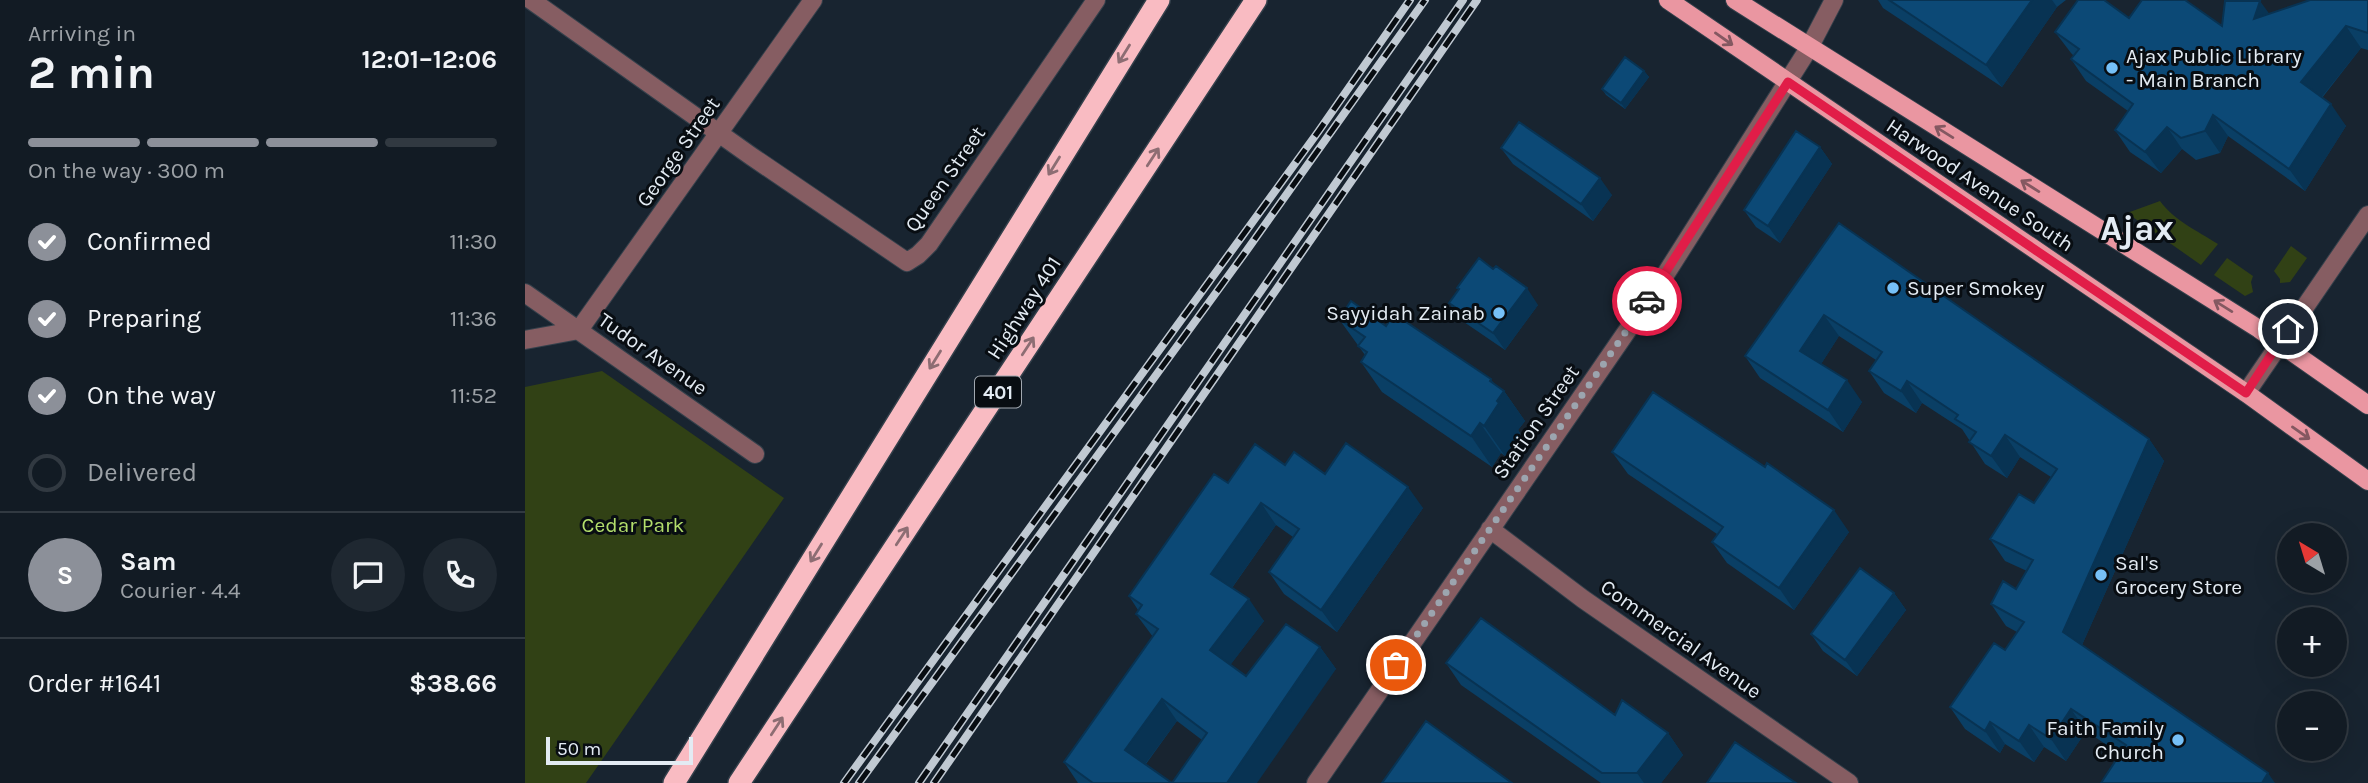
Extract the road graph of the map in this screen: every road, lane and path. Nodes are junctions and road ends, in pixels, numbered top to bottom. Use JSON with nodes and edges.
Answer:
{"nodes":[{"id":1,"x":531,"y":0,"type":"edge"},
{"id":2,"x":813,"y":0,"type":"edge"},
{"id":3,"x":1096,"y":0,"type":"edge"},
{"id":4,"x":1159,"y":0,"type":"edge"},
{"id":5,"x":1257,"y":0,"type":"edge"},
{"id":6,"x":1668,"y":0,"type":"edge"},
{"id":7,"x":1735,"y":0,"type":"edge"},
{"id":8,"x":1834,"y":0,"type":"edge"},
{"id":9,"x":1809,"y":48,"type":"junction"},
{"id":10,"x":1788,"y":82,"type":"junction"},
{"id":11,"x":719,"y":133,"type":"junction"},
{"id":12,"x":2368,"y":215,"type":"edge"},
{"id":13,"x":525,"y":293,"type":"edge"},
{"id":14,"x":579,"y":330,"type":"junction"},
{"id":15,"x":525,"y":340,"type":"edge"},
{"id":16,"x":2280,"y":343,"type":"junction"},
{"id":17,"x":2246,"y":393,"type":"junction"},
{"id":18,"x":2368,"y":405,"type":"edge"},
{"id":19,"x":755,"y":454,"type":"dead end"},
{"id":20,"x":2368,"y":481,"type":"edge"},
{"id":21,"x":1490,"y":529,"type":"junction"},
{"id":22,"x":674,"y":783,"type":"edge"},
{"id":23,"x":739,"y":783,"type":"edge"},
{"id":24,"x":1316,"y":783,"type":"edge"},
{"id":25,"x":1849,"y":783,"type":"edge"}],
"edges":[{"from":1,"to":11,"type":"street"},
{"from":2,"to":11,"type":"street","name":"George Street"},
{"from":3,"to":11,"type":"street","name":"Queen Street"},
{"from":4,"to":22,"type":"highway","one_way":true},
{"from":23,"to":5,"type":"highway","name":"Highway 401","number":"401","one_way":true},
{"from":6,"to":10,"type":"main road","name":"Harwood Avenue South","one_way":true},
{"from":7,"to":9,"type":"main road","name":"Harwood Avenue South"},
{"from":8,"to":9,"type":"street","name":"Station Street"},
{"from":9,"to":10,"type":"street","name":"Station Street"},
{"from":16,"to":9,"type":"main road","name":"Harwood Avenue South","one_way":true},
{"from":10,"to":17,"type":"main road","name":"Harwood Avenue South"},
{"from":10,"to":21,"type":"street","name":"Station Street"},
{"from":11,"to":14,"type":"street","name":"George Street"},
{"from":12,"to":16,"type":"street"},
{"from":13,"to":14,"type":"street","name":"Tudor Avenue"},
{"from":14,"to":15,"type":"street"},
{"from":14,"to":19,"type":"street","name":"Tudor Avenue"},
{"from":16,"to":17,"type":"street"},
{"from":16,"to":18,"type":"main road","name":"Harwood Avenue South"},
{"from":17,"to":20,"type":"main road","name":"Harwood Avenue South","one_way":true},
{"from":21,"to":24,"type":"street","name":"Station Street"},
{"from":21,"to":25,"type":"street","name":"Commercial Avenue"}]}
